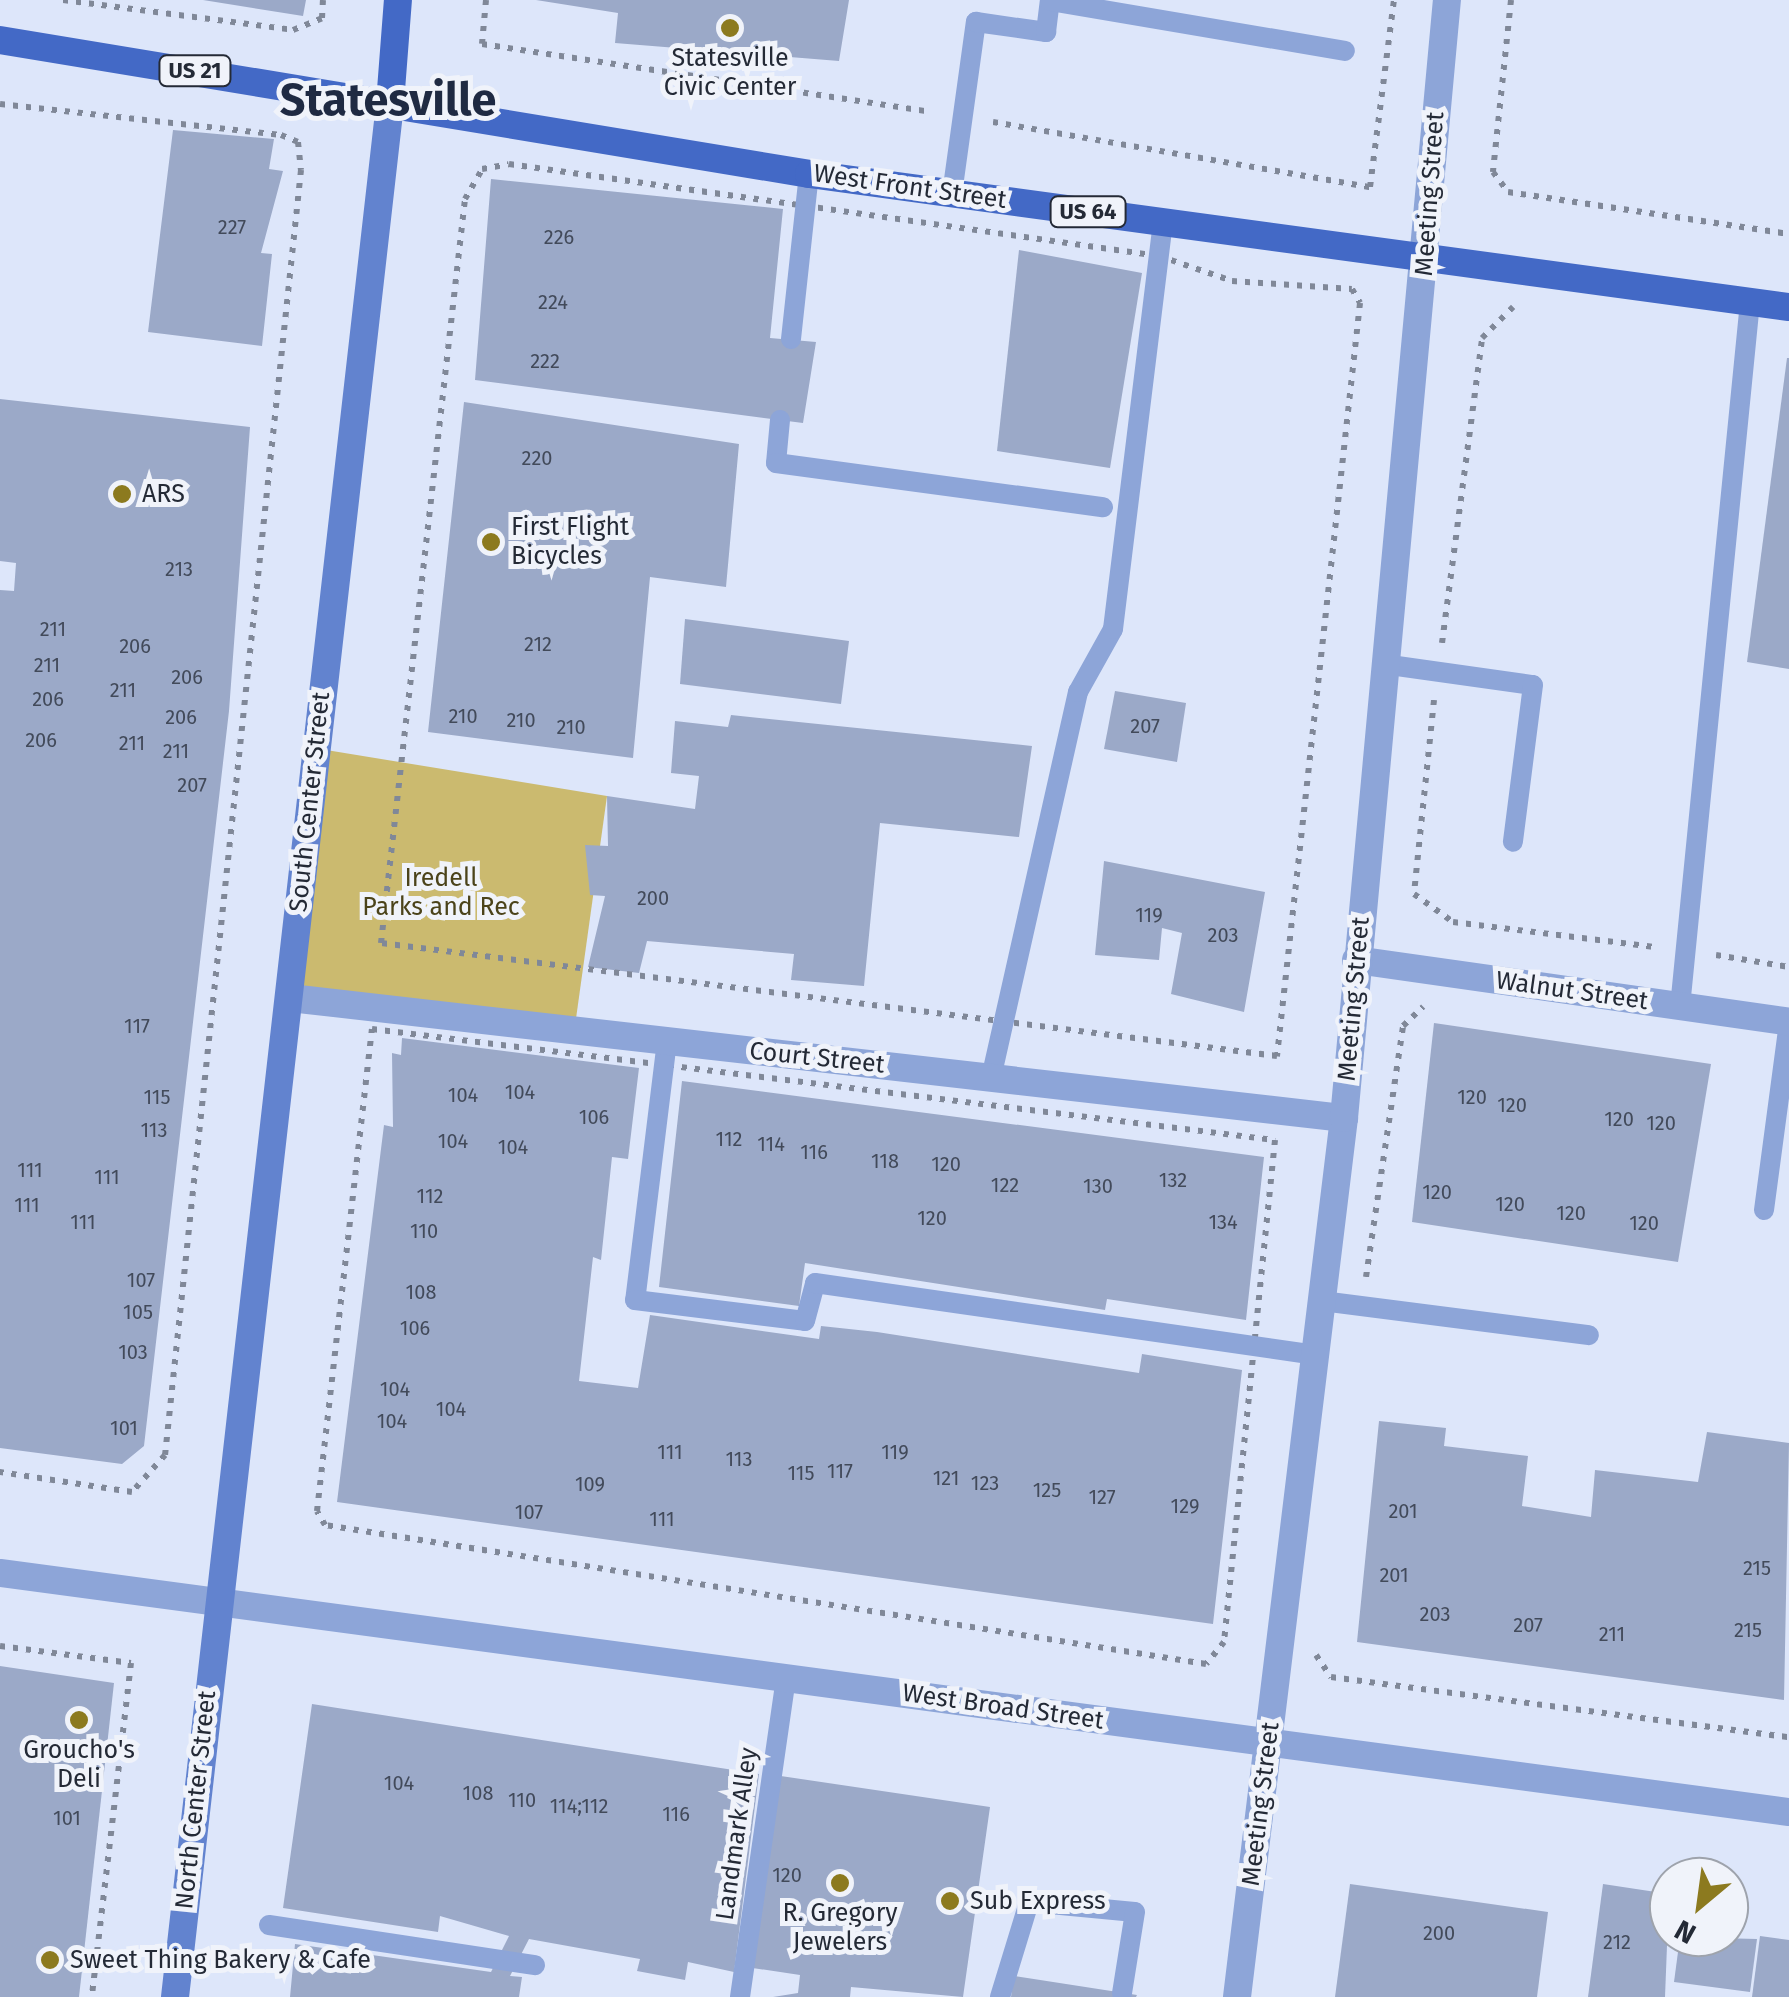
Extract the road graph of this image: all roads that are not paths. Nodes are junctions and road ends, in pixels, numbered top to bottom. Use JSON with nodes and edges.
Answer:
{"nodes":[{"id":1,"x":398,"y":0,"type":"edge"},
{"id":2,"x":1448,"y":0,"type":"edge"},
{"id":3,"x":0,"y":40,"type":"edge"},
{"id":4,"x":1345,"y":51,"type":"dead end"},
{"id":5,"x":390,"y":102,"type":"junction"},
{"id":6,"x":809,"y":174,"type":"junction"},
{"id":7,"x":952,"y":194,"type":"junction"},
{"id":8,"x":1163,"y":221,"type":"junction"},
{"id":9,"x":1421,"y":259,"type":"junction"},
{"id":10,"x":1750,"y":302,"type":"junction"},
{"id":11,"x":1789,"y":307,"type":"edge"},
{"id":12,"x":790,"y":339,"type":"dead end"},
{"id":13,"x":780,"y":420,"type":"dead end"},
{"id":14,"x":1102,"y":507,"type":"dead end"},
{"id":15,"x":1390,"y":665,"type":"junction"},
{"id":16,"x":1513,"y":842,"type":"dead end"},
{"id":17,"x":1356,"y":960,"type":"junction"},
{"id":18,"x":290,"y":998,"type":"junction"},
{"id":19,"x":1680,"y":1007,"type":"junction"},
{"id":20,"x":1789,"y":1023,"type":"edge"},
{"id":21,"x":668,"y":1041,"type":"junction"},
{"id":22,"x":990,"y":1078,"type":"junction"},
{"id":23,"x":1344,"y":1118,"type":"junction"},
{"id":24,"x":1764,"y":1210,"type":"dead end"},
{"id":25,"x":1322,"y":1301,"type":"junction"},
{"id":26,"x":1589,"y":1335,"type":"dead end"},
{"id":27,"x":1316,"y":1355,"type":"junction"},
{"id":28,"x":0,"y":1573,"type":"edge"},
{"id":29,"x":218,"y":1603,"type":"junction"},
{"id":30,"x":786,"y":1678,"type":"junction"},
{"id":31,"x":1269,"y":1743,"type":"junction"},
{"id":32,"x":1789,"y":1812,"type":"edge"},
{"id":33,"x":268,"y":1924,"type":"dead end"},
{"id":34,"x":534,"y":1965,"type":"dead end"},
{"id":35,"x":1122,"y":1992,"type":"dead end"},
{"id":36,"x":175,"y":1997,"type":"edge"},
{"id":37,"x":740,"y":1997,"type":"edge"},
{"id":38,"x":1000,"y":1997,"type":"edge"},
{"id":39,"x":1237,"y":1997,"type":"edge"}],
"edges":[{"from":1,"to":5,"type":"main road","name":"South Center Street"},
{"from":2,"to":9,"type":"street","name":"Meeting Street"},
{"from":3,"to":5,"type":"main road","number":"US 21"},
{"from":4,"to":7,"type":"lane"},
{"from":5,"to":6,"type":"main road","name":"West Front Street","number":"US 64"},
{"from":5,"to":18,"type":"main road","name":"South Center Street"},
{"from":6,"to":7,"type":"main road","name":"West Front Street","number":"US 64"},
{"from":6,"to":12,"type":"lane"},
{"from":7,"to":8,"type":"main road","name":"West Front Street","number":"US 64"},
{"from":8,"to":9,"type":"main road","name":"West Front Street","number":"US 64"},
{"from":8,"to":22,"type":"lane"},
{"from":9,"to":10,"type":"main road","name":"West Front Street","number":"US 64"},
{"from":9,"to":15,"type":"street","name":"Meeting Street"},
{"from":10,"to":11,"type":"main road","name":"West Front Street","number":"US 64"},
{"from":10,"to":19,"type":"lane"},
{"from":13,"to":14,"type":"lane"},
{"from":15,"to":16,"type":"lane"},
{"from":15,"to":17,"type":"street","name":"Meeting Street"},
{"from":17,"to":19,"type":"street","name":"Walnut Street"},
{"from":17,"to":23,"type":"street","name":"Meeting Street"},
{"from":18,"to":21,"type":"street","name":"Court Street"},
{"from":18,"to":29,"type":"main road","name":"South Center Street"},
{"from":19,"to":20,"type":"street","name":"Walnut Street"},
{"from":20,"to":24,"type":"lane"},
{"from":21,"to":22,"type":"street","name":"Court Street"},
{"from":21,"to":27,"type":"lane"},
{"from":22,"to":23,"type":"street","name":"Court Street"},
{"from":23,"to":25,"type":"street","name":"Meeting Street"},
{"from":25,"to":26,"type":"lane"},
{"from":25,"to":27,"type":"street","name":"Meeting Street"},
{"from":27,"to":31,"type":"street","name":"Meeting Street"},
{"from":28,"to":29,"type":"street","name":"West Broad Street"},
{"from":29,"to":30,"type":"street","name":"West Broad Street"},
{"from":29,"to":36,"type":"main road","name":"North Center Street"},
{"from":30,"to":31,"type":"street","name":"West Broad Street"},
{"from":30,"to":37,"type":"lane","name":"Landmark Alley"},
{"from":31,"to":32,"type":"street","name":"West Broad Street"},
{"from":31,"to":39,"type":"street","name":"Meeting Street"},
{"from":33,"to":34,"type":"lane"},
{"from":35,"to":38,"type":"lane"}]}
